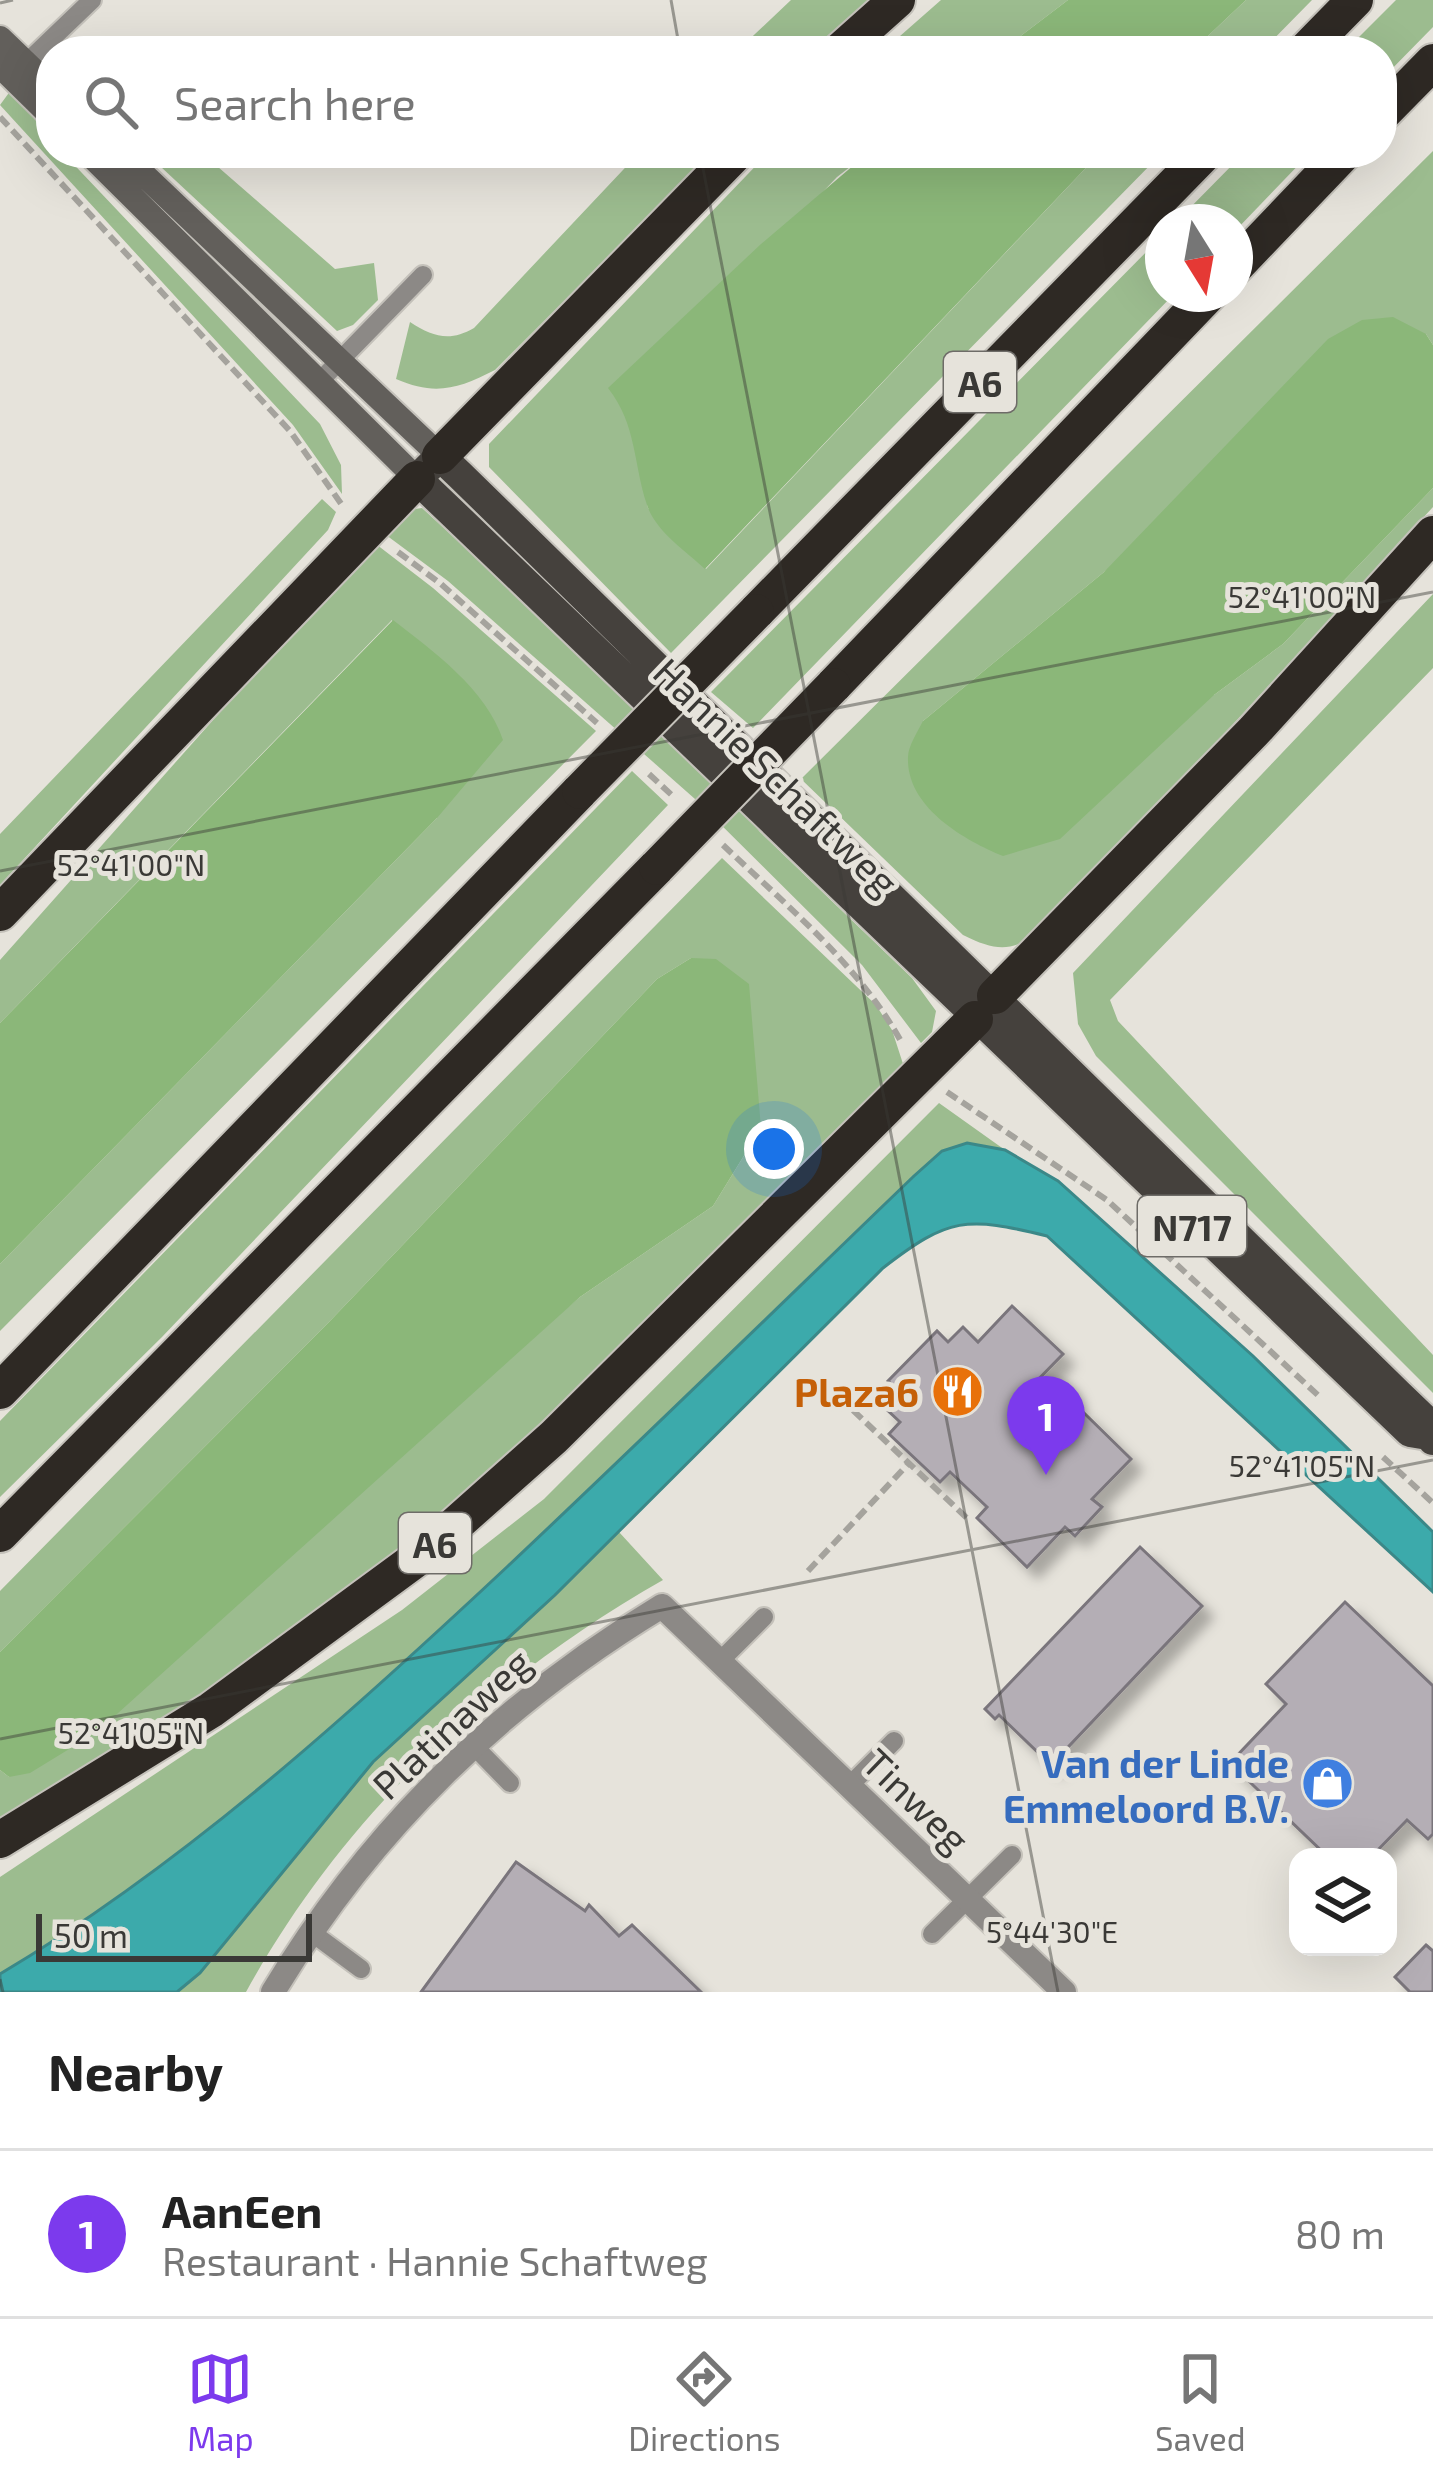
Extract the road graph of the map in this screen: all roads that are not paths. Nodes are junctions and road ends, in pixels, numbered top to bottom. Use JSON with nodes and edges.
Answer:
{"nodes":[{"id":1,"x":92,"y":0,"type":"edge"},
{"id":2,"x":896,"y":0,"type":"edge"},
{"id":3,"x":1355,"y":0,"type":"edge"},
{"id":4,"x":50,"y":36,"type":"edge"},
{"id":5,"x":856,"y":36,"type":"edge"},
{"id":6,"x":1320,"y":36,"type":"edge"},
{"id":7,"x":0,"y":38,"type":"edge"},
{"id":8,"x":36,"y":48,"type":"edge"},
{"id":9,"x":1433,"y":62,"type":"edge"},
{"id":10,"x":13,"y":68,"type":"edge"},
{"id":11,"x":36,"y":97,"type":"edge"},
{"id":12,"x":1397,"y":99,"type":"edge"},
{"id":13,"x":103,"y":168,"type":"edge"},
{"id":14,"x":138,"y":168,"type":"edge"},
{"id":15,"x":721,"y":168,"type":"edge"},
{"id":16,"x":1190,"y":168,"type":"edge"},
{"id":17,"x":1330,"y":168,"type":"edge"},
{"id":18,"x":1253,"y":248,"type":"edge"},
{"id":19,"x":423,"y":274,"type":"dead end"},
{"id":20,"x":1192,"y":312,"type":"edge"},
{"id":21,"x":341,"y":360,"type":"junction"},
{"id":22,"x":318,"y":383,"type":"junction"},
{"id":23,"x":428,"y":468,"type":"junction"},
{"id":24,"x":1433,"y":534,"type":"edge"},
{"id":25,"x":0,"y":913,"type":"edge"},
{"id":26,"x":985,"y":1008,"type":"junction"},
{"id":27,"x":0,"y":1391,"type":"edge"},
{"id":28,"x":1430,"y":1438,"type":"edge"},
{"id":29,"x":0,"y":1534,"type":"edge"},
{"id":30,"x":764,"y":1616,"type":"dead end"},
{"id":31,"x":720,"y":1661,"type":"junction"},
{"id":32,"x":894,"y":1741,"type":"dead end"},
{"id":33,"x":472,"y":1744,"type":"junction"},
{"id":34,"x":510,"y":1783,"type":"dead end"},
{"id":35,"x":849,"y":1786,"type":"junction"},
{"id":36,"x":0,"y":1840,"type":"edge"},
{"id":37,"x":1012,"y":1855,"type":"dead end"},
{"id":38,"x":968,"y":1899,"type":"junction"},
{"id":39,"x":310,"y":1932,"type":"junction"},
{"id":40,"x":932,"y":1934,"type":"dead end"},
{"id":41,"x":361,"y":1969,"type":"dead end"},
{"id":42,"x":273,"y":1992,"type":"edge"},
{"id":43,"x":1064,"y":1992,"type":"edge"}],
"edges":[{"from":1,"to":4,"type":"lane"},
{"from":2,"to":5,"type":"highway"},
{"from":3,"to":6,"type":"highway"},
{"from":7,"to":10,"type":"main road"},
{"from":8,"to":10,"type":"lane"},
{"from":9,"to":12,"type":"highway"},
{"from":10,"to":11,"type":"main road"},
{"from":13,"to":22,"type":"main road","name":"Hannie Schaftweg","number":"N717"},
{"from":14,"to":21,"type":"main road","name":"Hannie Schaftweg","number":"N717"},
{"from":15,"to":23,"type":"highway"},
{"from":16,"to":27,"type":"highway","number":"A6","bridge":true},
{"from":17,"to":18,"type":"highway"},
{"from":19,"to":21,"type":"lane"},
{"from":20,"to":29,"type":"highway","number":"A6","bridge":true},
{"from":21,"to":22,"type":"lane"},
{"from":21,"to":23,"type":"main road","name":"Hannie Schaftweg","number":"N717"},
{"from":22,"to":23,"type":"main road","name":"Hannie Schaftweg","number":"N717"},
{"from":23,"to":25,"type":"highway"},
{"from":23,"to":26,"type":"main road","name":"Hannie Schaftweg","number":"N717"},
{"from":24,"to":26,"type":"highway","number":"A6"},
{"from":26,"to":28,"type":"main road","name":"Hannie Schaftweg","number":"N717"},
{"from":26,"to":36,"type":"highway","number":"A6"},
{"from":30,"to":31,"type":"lane"},
{"from":31,"to":33,"type":"street","name":"Platinaweg"},
{"from":31,"to":35,"type":"street","name":"Tinweg"},
{"from":32,"to":35,"type":"lane"},
{"from":33,"to":34,"type":"lane"},
{"from":33,"to":39,"type":"street","name":"Platinaweg"},
{"from":35,"to":38,"type":"street","name":"Tinweg"},
{"from":37,"to":38,"type":"lane"},
{"from":38,"to":40,"type":"lane"},
{"from":38,"to":43,"type":"street","name":"Tinweg"},
{"from":39,"to":41,"type":"lane"},
{"from":39,"to":42,"type":"street","name":"Platinaweg"}]}
